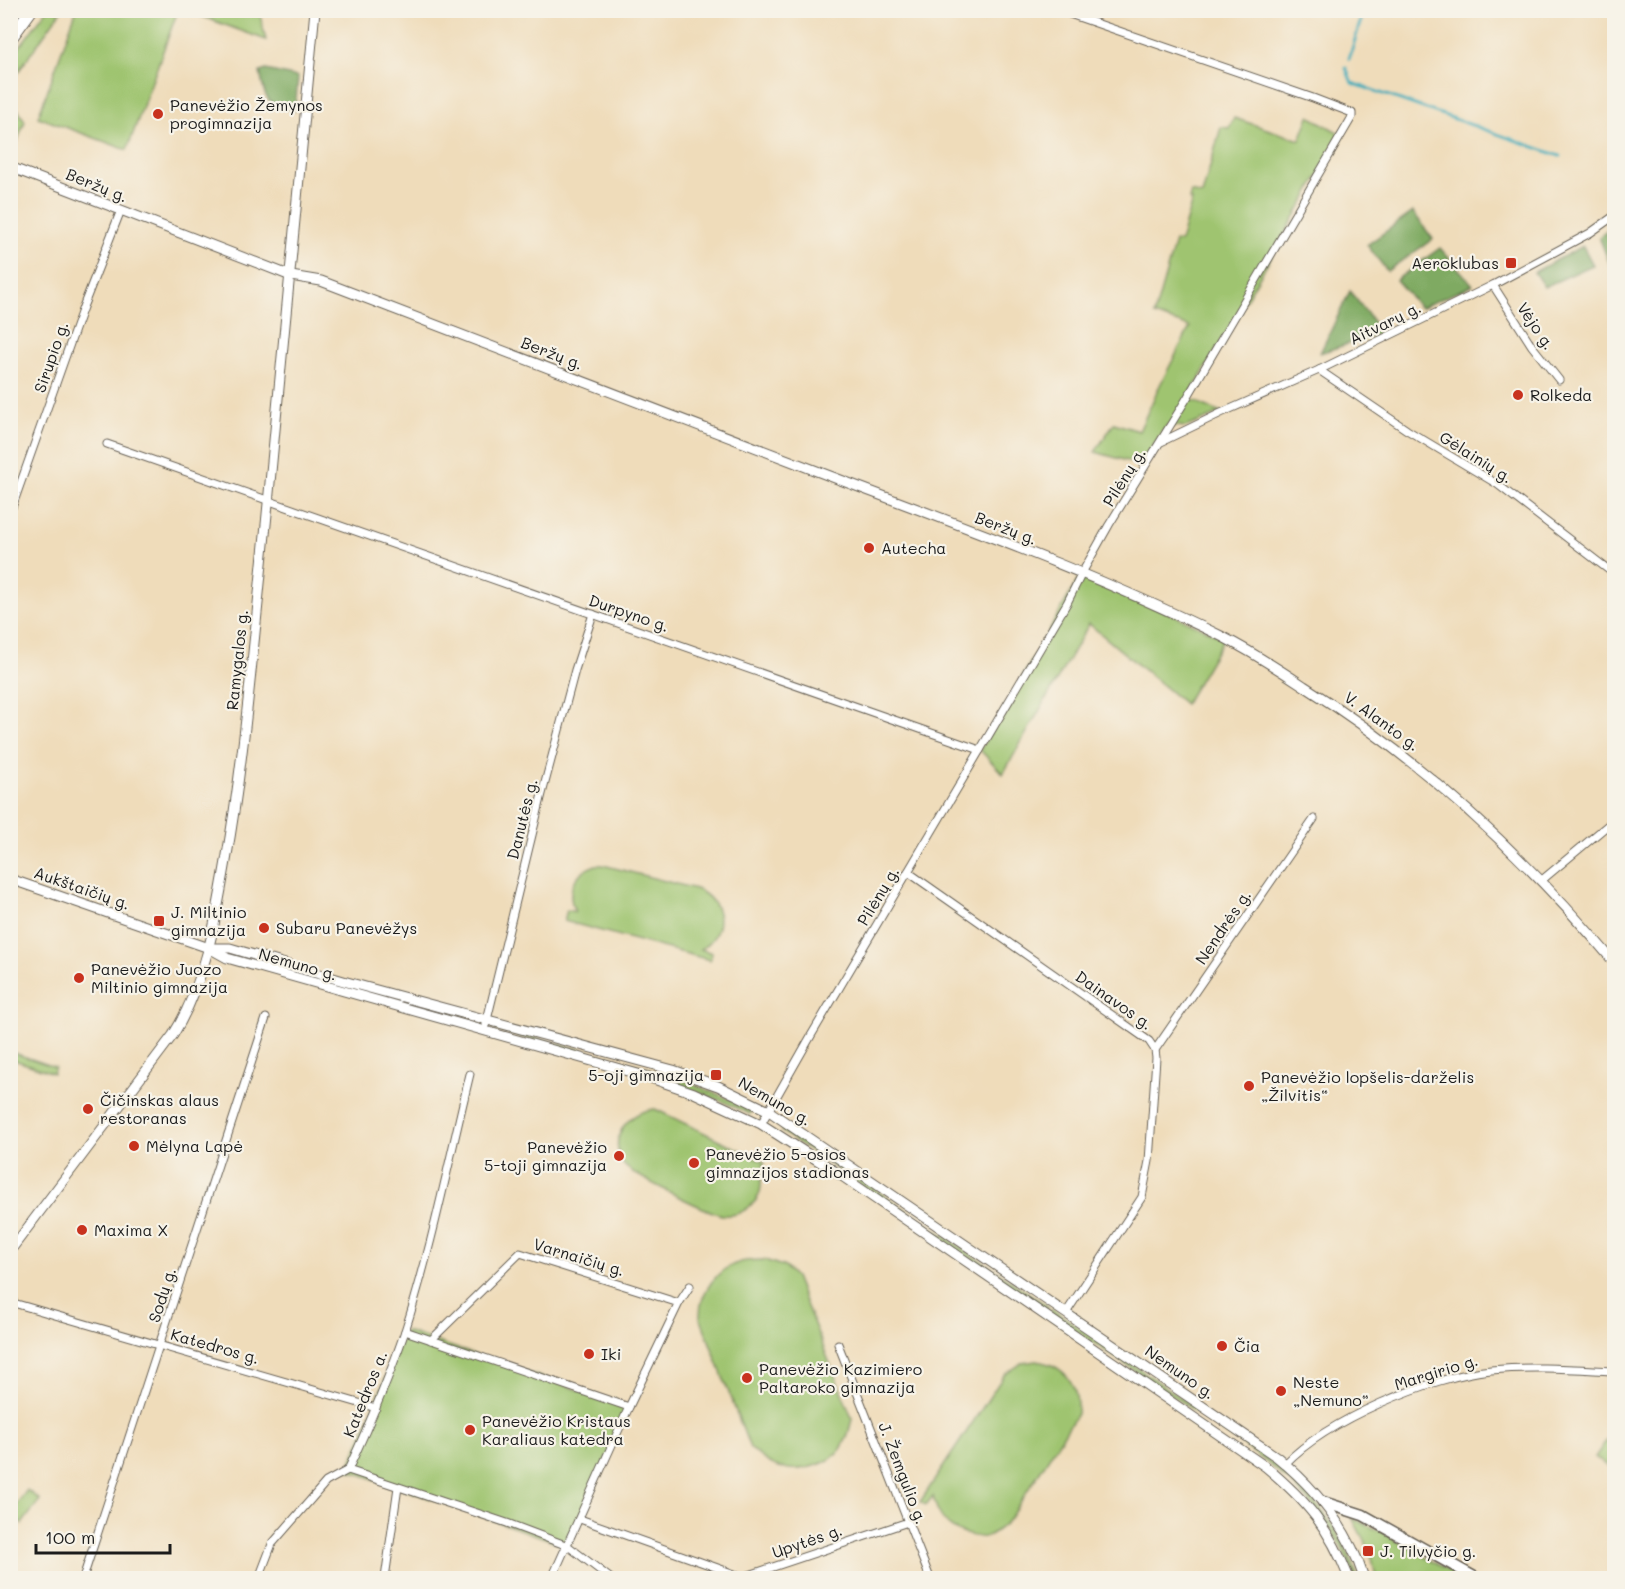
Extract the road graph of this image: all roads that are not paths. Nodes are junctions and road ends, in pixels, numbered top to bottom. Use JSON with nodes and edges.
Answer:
{"nodes":[{"id":1,"x":31,"y":10,"type":"edge"},
{"id":2,"x":315,"y":10,"type":"edge"},
{"id":3,"x":1058,"y":10,"type":"edge"},
{"id":4,"x":10,"y":39,"type":"edge"},
{"id":5,"x":10,"y":167,"type":"edge"},
{"id":6,"x":121,"y":210,"type":"junction"},
{"id":7,"x":1614,"y":216,"type":"edge"},
{"id":8,"x":291,"y":276,"type":"junction"},
{"id":9,"x":1493,"y":285,"type":"junction"},
{"id":10,"x":1319,"y":370,"type":"junction"},
{"id":11,"x":1559,"y":380,"type":"dead end"},
{"id":12,"x":1161,"y":442,"type":"junction"},
{"id":13,"x":107,"y":444,"type":"dead end"},
{"id":14,"x":268,"y":502,"type":"junction"},
{"id":15,"x":10,"y":513,"type":"edge"},
{"id":16,"x":1082,"y":573,"type":"junction"},
{"id":17,"x":1614,"y":574,"type":"edge"},
{"id":18,"x":593,"y":614,"type":"junction"},
{"id":19,"x":980,"y":750,"type":"junction"},
{"id":20,"x":1314,"y":819,"type":"dead end"},
{"id":21,"x":1614,"y":820,"type":"edge"},
{"id":22,"x":908,"y":872,"type":"junction"},
{"id":23,"x":10,"y":879,"type":"edge"},
{"id":24,"x":1542,"y":880,"type":"junction"},
{"id":25,"x":144,"y":926,"type":"joint"},
{"id":26,"x":209,"y":948,"type":"junction"},
{"id":27,"x":1614,"y":962,"type":"edge"},
{"id":28,"x":266,"y":1018,"type":"dead end"},
{"id":29,"x":487,"y":1018,"type":"junction"},
{"id":30,"x":484,"y":1032,"type":"junction"},
{"id":31,"x":1155,"y":1050,"type":"junction"},
{"id":32,"x":470,"y":1074,"type":"dead end"},
{"id":33,"x":769,"y":1111,"type":"junction"},
{"id":34,"x":761,"y":1124,"type":"junction"},
{"id":35,"x":10,"y":1251,"type":"edge"},
{"id":36,"x":690,"y":1286,"type":"dead end"},
{"id":37,"x":10,"y":1302,"type":"edge"},
{"id":38,"x":679,"y":1303,"type":"junction"},
{"id":39,"x":1066,"y":1313,"type":"junction"},
{"id":40,"x":405,"y":1331,"type":"junction"},
{"id":41,"x":431,"y":1340,"type":"junction"},
{"id":42,"x":838,"y":1344,"type":"dead end"},
{"id":43,"x":160,"y":1345,"type":"junction"},
{"id":44,"x":1614,"y":1371,"type":"edge"},
{"id":45,"x":629,"y":1407,"type":"junction"},
{"id":46,"x":376,"y":1408,"type":"junction"},
{"id":47,"x":1285,"y":1464,"type":"junction"},
{"id":48,"x":348,"y":1470,"type":"junction"},
{"id":49,"x":398,"y":1487,"type":"junction"},
{"id":50,"x":1323,"y":1503,"type":"junction"},
{"id":51,"x":580,"y":1519,"type":"junction"},
{"id":52,"x":908,"y":1522,"type":"junction"},
{"id":53,"x":568,"y":1546,"type":"junction"},
{"id":54,"x":83,"y":1578,"type":"edge"},
{"id":55,"x":259,"y":1578,"type":"edge"},
{"id":56,"x":385,"y":1578,"type":"edge"},
{"id":57,"x":552,"y":1578,"type":"edge"},
{"id":58,"x":610,"y":1578,"type":"edge"},
{"id":59,"x":930,"y":1578,"type":"edge"},
{"id":60,"x":1349,"y":1578,"type":"edge"},
{"id":61,"x":1364,"y":1578,"type":"edge"},
{"id":62,"x":1476,"y":1578,"type":"edge"}],
"edges":[{"from":1,"to":4,"type":"highway"},
{"from":2,"to":8,"type":"main road","name":"Ramygalos g."},
{"from":3,"to":12,"type":"street","name":"Pilėnų g."},
{"from":5,"to":6,"type":"main road","name":"Beržų g."},
{"from":6,"to":8,"type":"main road","name":"Beržų g."},
{"from":6,"to":15,"type":"street","name":"Sirupio g."},
{"from":7,"to":9,"type":"street","name":"Aitvarų g."},
{"from":8,"to":14,"type":"main road","name":"Ramygalos g."},
{"from":8,"to":16,"type":"main road","name":"Beržų g."},
{"from":9,"to":10,"type":"street","name":"Aitvarų g."},
{"from":9,"to":11,"type":"street","name":"Vėjo g."},
{"from":10,"to":12,"type":"street","name":"Aitvarų g."},
{"from":10,"to":17,"type":"street","name":"Gėlainių g."},
{"from":12,"to":16,"type":"street","name":"Pilėnų g."},
{"from":13,"to":14,"type":"street","name":"Durpyno g."},
{"from":14,"to":18,"type":"street","name":"Durpyno g."},
{"from":14,"to":26,"type":"main road","name":"Ramygalos g."},
{"from":16,"to":19,"type":"street","name":"Pilėnų g."},
{"from":16,"to":24,"type":"main road","name":"V. Alanto g."},
{"from":18,"to":19,"type":"street","name":"Durpyno g."},
{"from":18,"to":29,"type":"street","name":"Danutės g."},
{"from":19,"to":22,"type":"street","name":"Pilėnų g."},
{"from":20,"to":31,"type":"street","name":"Nendrės g."},
{"from":21,"to":24,"type":"street"},
{"from":22,"to":31,"type":"street","name":"Dainavos g."},
{"from":22,"to":33,"type":"street","name":"Pilėnų g."},
{"from":23,"to":25,"type":"main road","name":"Aukštaičių g."},
{"from":24,"to":27,"type":"main road","name":"V. Alanto g."},
{"from":25,"to":26,"type":"main road","name":"Nemuno g."},
{"from":26,"to":29,"type":"main road","name":"Nemuno g."},
{"from":26,"to":30,"type":"main road","name":"Nemuno g."},
{"from":26,"to":35,"type":"main road","name":"Ramygalos g."},
{"from":28,"to":43,"type":"street","name":"Sodų g."},
{"from":29,"to":30,"type":"street","name":"Danutės g."},
{"from":29,"to":33,"type":"main road","name":"Nemuno g."},
{"from":30,"to":34,"type":"main road","name":"Nemuno g."},
{"from":31,"to":39,"type":"street","name":"Dainavos g."},
{"from":32,"to":40,"type":"street"},
{"from":33,"to":34,"type":"street","name":"Pilėnų g."},
{"from":33,"to":39,"type":"main road","name":"Nemuno g."},
{"from":34,"to":60,"type":"main road","name":"Nemuno g."},
{"from":36,"to":38,"type":"street"},
{"from":37,"to":43,"type":"street","name":"Katedros g."},
{"from":38,"to":41,"type":"street","name":"Varnaičių g."},
{"from":38,"to":45,"type":"street"},
{"from":39,"to":47,"type":"main road","name":"Nemuno g."},
{"from":40,"to":41,"type":"street"},
{"from":40,"to":46,"type":"street","name":"Katedros a."},
{"from":41,"to":45,"type":"street"},
{"from":42,"to":52,"type":"street","name":"J. Žemgulio g."},
{"from":43,"to":46,"type":"street","name":"Katedros g."},
{"from":43,"to":54,"type":"street","name":"Sodų g."},
{"from":44,"to":47,"type":"street","name":"Margirio g."},
{"from":45,"to":51,"type":"street"},
{"from":46,"to":48,"type":"street","name":"Katedros a."},
{"from":47,"to":50,"type":"main road","name":"Nemuno g."},
{"from":48,"to":49,"type":"street"},
{"from":48,"to":55,"type":"street"},
{"from":49,"to":53,"type":"street"},
{"from":49,"to":56,"type":"street"},
{"from":50,"to":61,"type":"main road","name":"Nemuno g."},
{"from":50,"to":62,"type":"main road"},
{"from":51,"to":52,"type":"street","name":"Upytės g."},
{"from":51,"to":53,"type":"street"},
{"from":52,"to":59,"type":"street","name":"J. Žemgulio g."},
{"from":53,"to":57,"type":"street"},
{"from":53,"to":58,"type":"street"}]}
